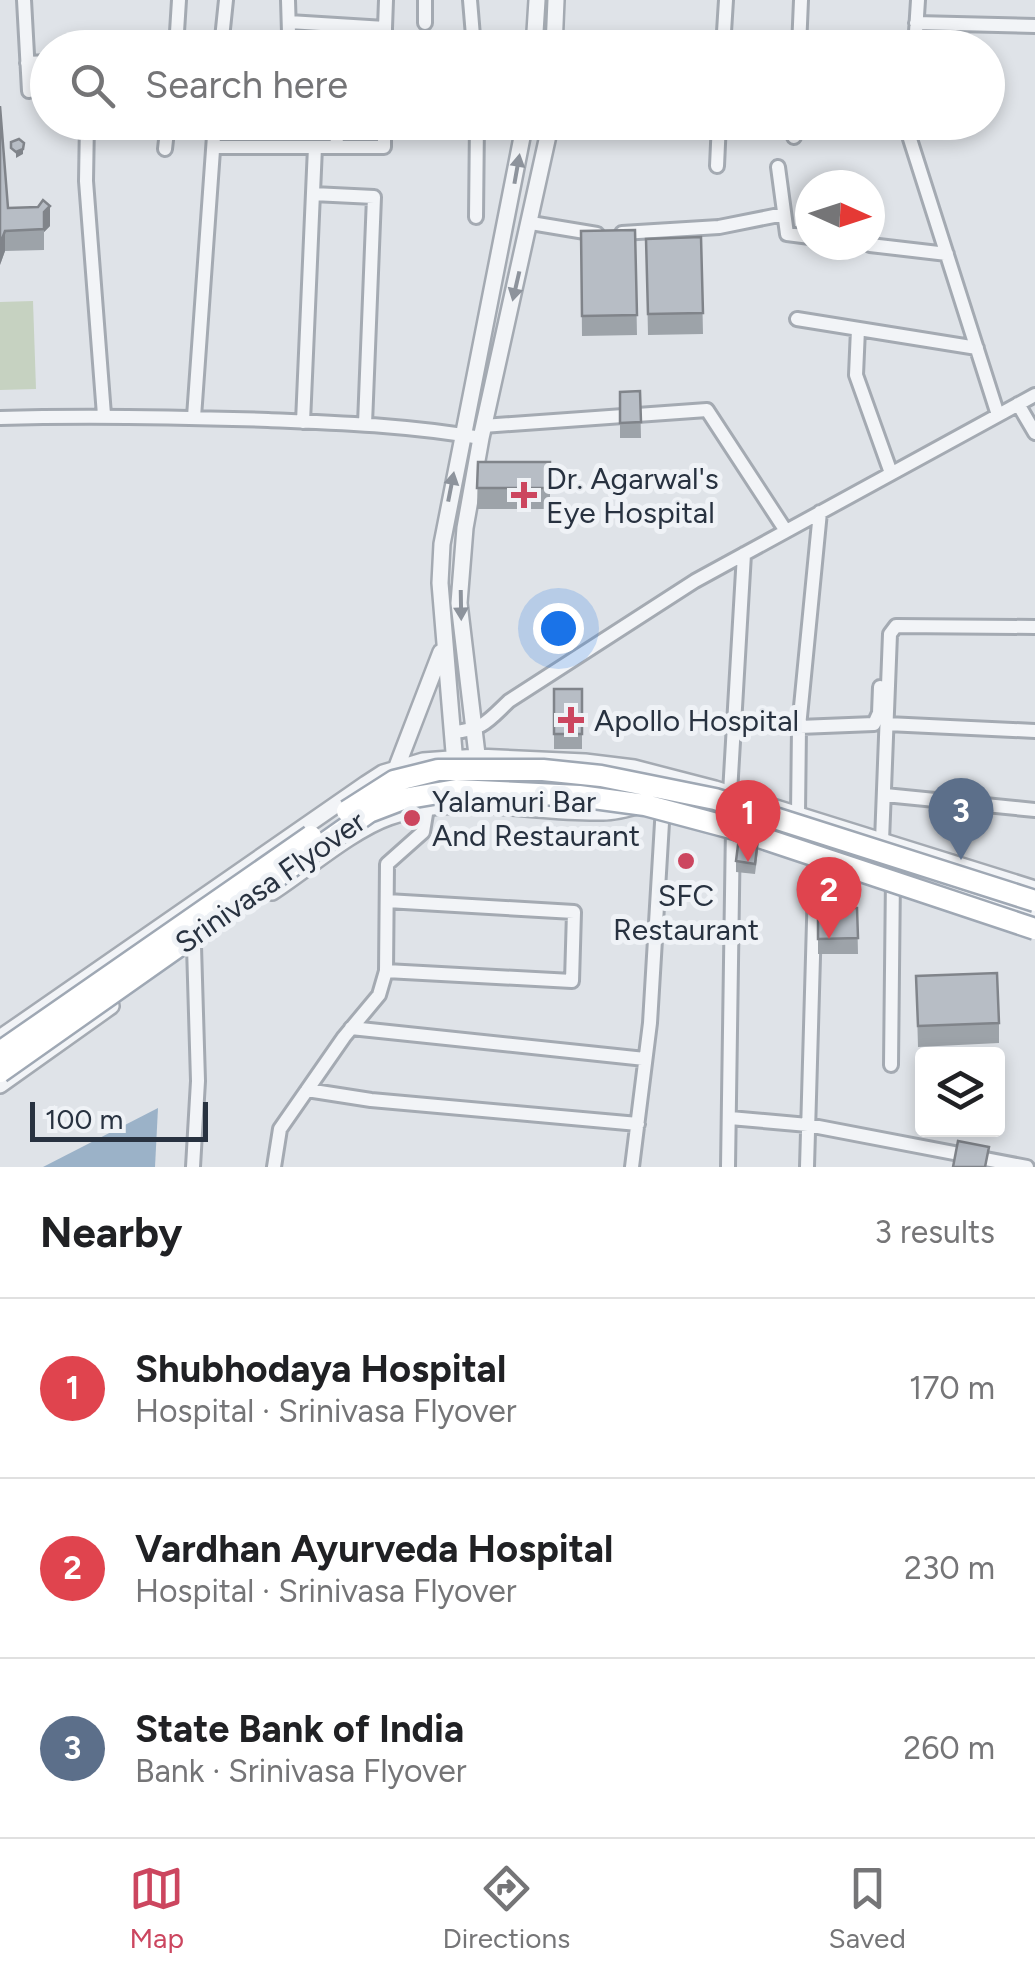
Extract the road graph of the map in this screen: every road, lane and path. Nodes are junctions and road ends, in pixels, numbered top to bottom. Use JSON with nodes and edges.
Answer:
{"nodes":[{"id":1,"x":24,"y":0,"type":"edge"},
{"id":2,"x":180,"y":0,"type":"edge"},
{"id":3,"x":226,"y":0,"type":"edge"},
{"id":4,"x":288,"y":0,"type":"edge"},
{"id":5,"x":386,"y":0,"type":"edge"},
{"id":6,"x":426,"y":0,"type":"edge"},
{"id":7,"x":470,"y":0,"type":"edge"},
{"id":8,"x":537,"y":0,"type":"edge"},
{"id":9,"x":556,"y":0,"type":"edge"},
{"id":10,"x":726,"y":0,"type":"edge"},
{"id":11,"x":801,"y":0,"type":"edge"},
{"id":12,"x":918,"y":0,"type":"edge"},
{"id":13,"x":916,"y":23,"type":"junction"},
{"id":14,"x":425,"y":24,"type":"dead end"},
{"id":15,"x":334,"y":25,"type":"junction"},
{"id":16,"x":1035,"y":26,"type":"edge"},
{"id":17,"x":385,"y":28,"type":"joint"},
{"id":18,"x":178,"y":30,"type":"edge"},
{"id":19,"x":223,"y":30,"type":"edge"},
{"id":20,"x":334,"y":30,"type":"edge"},
{"id":21,"x":472,"y":30,"type":"edge"},
{"id":22,"x":535,"y":30,"type":"edge"},
{"id":23,"x":555,"y":30,"type":"edge"},
{"id":24,"x":725,"y":30,"type":"edge"},
{"id":25,"x":800,"y":30,"type":"edge"},
{"id":26,"x":916,"y":30,"type":"edge"},
{"id":27,"x":27,"y":63,"type":"junction"},
{"id":28,"x":30,"y":63,"type":"edge"},
{"id":29,"x":29,"y":91,"type":"dead end"},
{"id":30,"x":87,"y":140,"type":"edge"},
{"id":31,"x":167,"y":140,"type":"edge"},
{"id":32,"x":214,"y":140,"type":"edge"},
{"id":33,"x":337,"y":140,"type":"edge"},
{"id":34,"x":384,"y":140,"type":"edge"},
{"id":35,"x":477,"y":140,"type":"edge"},
{"id":36,"x":522,"y":140,"type":"edge"},
{"id":37,"x":547,"y":140,"type":"edge"},
{"id":38,"x":718,"y":140,"type":"edge"},
{"id":39,"x":910,"y":140,"type":"edge"},
{"id":40,"x":214,"y":147,"type":"junction"},
{"id":41,"x":315,"y":147,"type":"junction"},
{"id":42,"x":337,"y":147,"type":"junction"},
{"id":43,"x":166,"y":148,"type":"dead end"},
{"id":44,"x":716,"y":166,"type":"dead end"},
{"id":45,"x":778,"y":167,"type":"dead end"},
{"id":46,"x":313,"y":194,"type":"junction"},
{"id":47,"x":784,"y":214,"type":"junction"},
{"id":48,"x":476,"y":217,"type":"dead end"},
{"id":49,"x":531,"y":223,"type":"junction"},
{"id":50,"x":795,"y":235,"type":"edge"},
{"id":51,"x":885,"y":246,"type":"edge"},
{"id":52,"x":947,"y":254,"type":"junction"},
{"id":53,"x":797,"y":319,"type":"dead end"},
{"id":54,"x":858,"y":329,"type":"junction"},
{"id":55,"x":977,"y":348,"type":"junction"},
{"id":56,"x":1035,"y":394,"type":"edge"},
{"id":57,"x":1018,"y":404,"type":"junction"},
{"id":58,"x":104,"y":415,"type":"junction"},
{"id":59,"x":998,"y":415,"type":"junction"},
{"id":60,"x":0,"y":418,"type":"edge"},
{"id":61,"x":194,"y":418,"type":"junction"},
{"id":62,"x":303,"y":422,"type":"junction"},
{"id":63,"x":365,"y":424,"type":"junction"},
{"id":64,"x":482,"y":432,"type":"junction"},
{"id":65,"x":1035,"y":433,"type":"edge"},
{"id":66,"x":461,"y":434,"type":"junction"},
{"id":67,"x":891,"y":473,"type":"junction"},
{"id":68,"x":820,"y":512,"type":"junction"},
{"id":69,"x":786,"y":531,"type":"junction"},
{"id":70,"x":744,"y":554,"type":"junction"},
{"id":71,"x":882,"y":625,"type":"dead end"},
{"id":72,"x":1035,"y":627,"type":"edge"},
{"id":73,"x":444,"y":644,"type":"junction"},
{"id":74,"x":888,"y":724,"type":"junction"},
{"id":75,"x":799,"y":726,"type":"junction"},
{"id":76,"x":475,"y":730,"type":"junction"},
{"id":77,"x":1035,"y":731,"type":"edge"},
{"id":78,"x":453,"y":732,"type":"junction"},
{"id":79,"x":478,"y":756,"type":"junction"},
{"id":80,"x":455,"y":758,"type":"junction"},
{"id":81,"x":396,"y":770,"type":"junction"},
{"id":82,"x":730,"y":793,"type":"junction"},
{"id":83,"x":886,"y":796,"type":"junction"},
{"id":84,"x":664,"y":799,"type":"junction"},
{"id":85,"x":458,"y":805,"type":"junction"},
{"id":86,"x":479,"y":806,"type":"junction"},
{"id":87,"x":426,"y":808,"type":"junction"},
{"id":88,"x":1035,"y":810,"type":"edge"},
{"id":89,"x":798,"y":814,"type":"junction"},
{"id":90,"x":734,"y":818,"type":"junction"},
{"id":91,"x":882,"y":841,"type":"junction"},
{"id":92,"x":816,"y":844,"type":"junction"},
{"id":93,"x":893,"y":869,"type":"junction"},
{"id":94,"x":1035,"y":889,"type":"edge"},
{"id":95,"x":387,"y":901,"type":"junction"},
{"id":96,"x":1035,"y":901,"type":"edge"},
{"id":97,"x":1035,"y":914,"type":"edge"},
{"id":98,"x":1035,"y":929,"type":"edge"},
{"id":99,"x":194,"y":946,"type":"junction"},
{"id":100,"x":386,"y":971,"type":"junction"},
{"id":101,"x":351,"y":1028,"type":"junction"},
{"id":102,"x":0,"y":1038,"type":"edge"},
{"id":103,"x":0,"y":1052,"type":"edge"},
{"id":104,"x":646,"y":1059,"type":"junction"},
{"id":105,"x":891,"y":1064,"type":"dead end"},
{"id":106,"x":0,"y":1072,"type":"edge"},
{"id":107,"x":0,"y":1085,"type":"edge"},
{"id":108,"x":307,"y":1090,"type":"junction"},
{"id":109,"x":730,"y":1118,"type":"junction"},
{"id":110,"x":638,"y":1124,"type":"junction"},
{"id":111,"x":808,"y":1125,"type":"junction"},
{"id":112,"x":193,"y":1167,"type":"edge"},
{"id":113,"x":274,"y":1167,"type":"edge"},
{"id":114,"x":632,"y":1167,"type":"edge"},
{"id":115,"x":728,"y":1167,"type":"edge"},
{"id":116,"x":807,"y":1167,"type":"edge"},
{"id":117,"x":1027,"y":1167,"type":"edge"}],
"edges":[{"from":1,"to":27,"type":"street"},
{"from":2,"to":18,"type":"street"},
{"from":3,"to":19,"type":"street"},
{"from":4,"to":15,"type":"street"},
{"from":5,"to":17,"type":"street"},
{"from":6,"to":14,"type":"street"},
{"from":7,"to":21,"type":"street"},
{"from":8,"to":22,"type":"street"},
{"from":9,"to":23,"type":"street"},
{"from":10,"to":24,"type":"street"},
{"from":11,"to":25,"type":"street"},
{"from":12,"to":13,"type":"street"},
{"from":13,"to":16,"type":"street"},
{"from":13,"to":26,"type":"street"},
{"from":15,"to":17,"type":"street"},
{"from":15,"to":20,"type":"street"},
{"from":27,"to":28,"type":"street"},
{"from":27,"to":29,"type":"street"},
{"from":30,"to":58,"type":"street"},
{"from":31,"to":43,"type":"street"},
{"from":32,"to":40,"type":"street"},
{"from":33,"to":42,"type":"street"},
{"from":34,"to":42,"type":"street"},
{"from":35,"to":48,"type":"street"},
{"from":66,"to":36,"type":"street","one_way":true},
{"from":37,"to":49,"type":"street"},
{"from":38,"to":44,"type":"street"},
{"from":39,"to":52,"type":"street"},
{"from":40,"to":41,"type":"street"},
{"from":40,"to":61,"type":"street"},
{"from":41,"to":42,"type":"street"},
{"from":41,"to":46,"type":"street"},
{"from":45,"to":47,"type":"street"},
{"from":46,"to":62,"type":"street"},
{"from":46,"to":63,"type":"street"},
{"from":47,"to":49,"type":"street"},
{"from":47,"to":50,"type":"street"},
{"from":49,"to":64,"type":"street","one_way":true},
{"from":51,"to":52,"type":"street"},
{"from":52,"to":55,"type":"street"},
{"from":53,"to":54,"type":"street"},
{"from":54,"to":55,"type":"street"},
{"from":54,"to":67,"type":"street"},
{"from":55,"to":59,"type":"street"},
{"from":56,"to":57,"type":"street"},
{"from":57,"to":59,"type":"street"},
{"from":57,"to":65,"type":"street"},
{"from":58,"to":60,"type":"street"},
{"from":58,"to":61,"type":"street"},
{"from":59,"to":67,"type":"street"},
{"from":61,"to":62,"type":"street"},
{"from":62,"to":63,"type":"street"},
{"from":63,"to":66,"type":"street"},
{"from":64,"to":66,"type":"street"},
{"from":64,"to":69,"type":"street"},
{"from":64,"to":76,"type":"street","one_way":true},
{"from":73,"to":66,"type":"street","one_way":true},
{"from":67,"to":68,"type":"street"},
{"from":68,"to":69,"type":"street"},
{"from":68,"to":75,"type":"street"},
{"from":69,"to":70,"type":"street"},
{"from":70,"to":76,"type":"street"},
{"from":70,"to":82,"type":"street"},
{"from":71,"to":75,"type":"street"},
{"from":72,"to":74,"type":"street"},
{"from":73,"to":78,"type":"street"},
{"from":73,"to":81,"type":"street"},
{"from":74,"to":77,"type":"street"},
{"from":74,"to":83,"type":"street"},
{"from":75,"to":89,"type":"street"},
{"from":76,"to":78,"type":"street"},
{"from":76,"to":79,"type":"street"},
{"from":78,"to":80,"type":"street"},
{"from":79,"to":80,"type":"street"},
{"from":79,"to":82,"type":"street"},
{"from":79,"to":86,"type":"street"},
{"from":80,"to":81,"type":"street"},
{"from":80,"to":85,"type":"street"},
{"from":81,"to":102,"type":"street"},
{"from":82,"to":89,"type":"street"},
{"from":83,"to":88,"type":"street"},
{"from":83,"to":91,"type":"street"},
{"from":84,"to":86,"type":"street"},
{"from":84,"to":90,"type":"street"},
{"from":84,"to":104,"type":"street"},
{"from":85,"to":86,"type":"street"},
{"from":85,"to":87,"type":"street"},
{"from":87,"to":95,"type":"street"},
{"from":87,"to":99,"type":"street"},
{"from":89,"to":91,"type":"street"},
{"from":90,"to":92,"type":"street"},
{"from":90,"to":109,"type":"street"},
{"from":91,"to":94,"type":"street"},
{"from":92,"to":93,"type":"street"},
{"from":92,"to":111,"type":"street"},
{"from":93,"to":97,"type":"street"},
{"from":93,"to":105,"type":"street"},
{"from":95,"to":100,"type":"street"},
{"from":95,"to":100,"type":"street"},
{"from":96,"to":103,"type":"main road","name":"Srinivasa Flyover","bridge":true},
{"from":98,"to":106,"type":"main road","name":"Srinivasa Flyover","bridge":true},
{"from":99,"to":107,"type":"street"},
{"from":99,"to":112,"type":"street"},
{"from":100,"to":101,"type":"street"},
{"from":101,"to":104,"type":"street"},
{"from":101,"to":108,"type":"street"},
{"from":104,"to":110,"type":"street"},
{"from":108,"to":110,"type":"street"},
{"from":108,"to":113,"type":"street"},
{"from":109,"to":111,"type":"street"},
{"from":109,"to":115,"type":"street"},
{"from":110,"to":114,"type":"street"},
{"from":111,"to":116,"type":"street"},
{"from":111,"to":117,"type":"street"}]}
